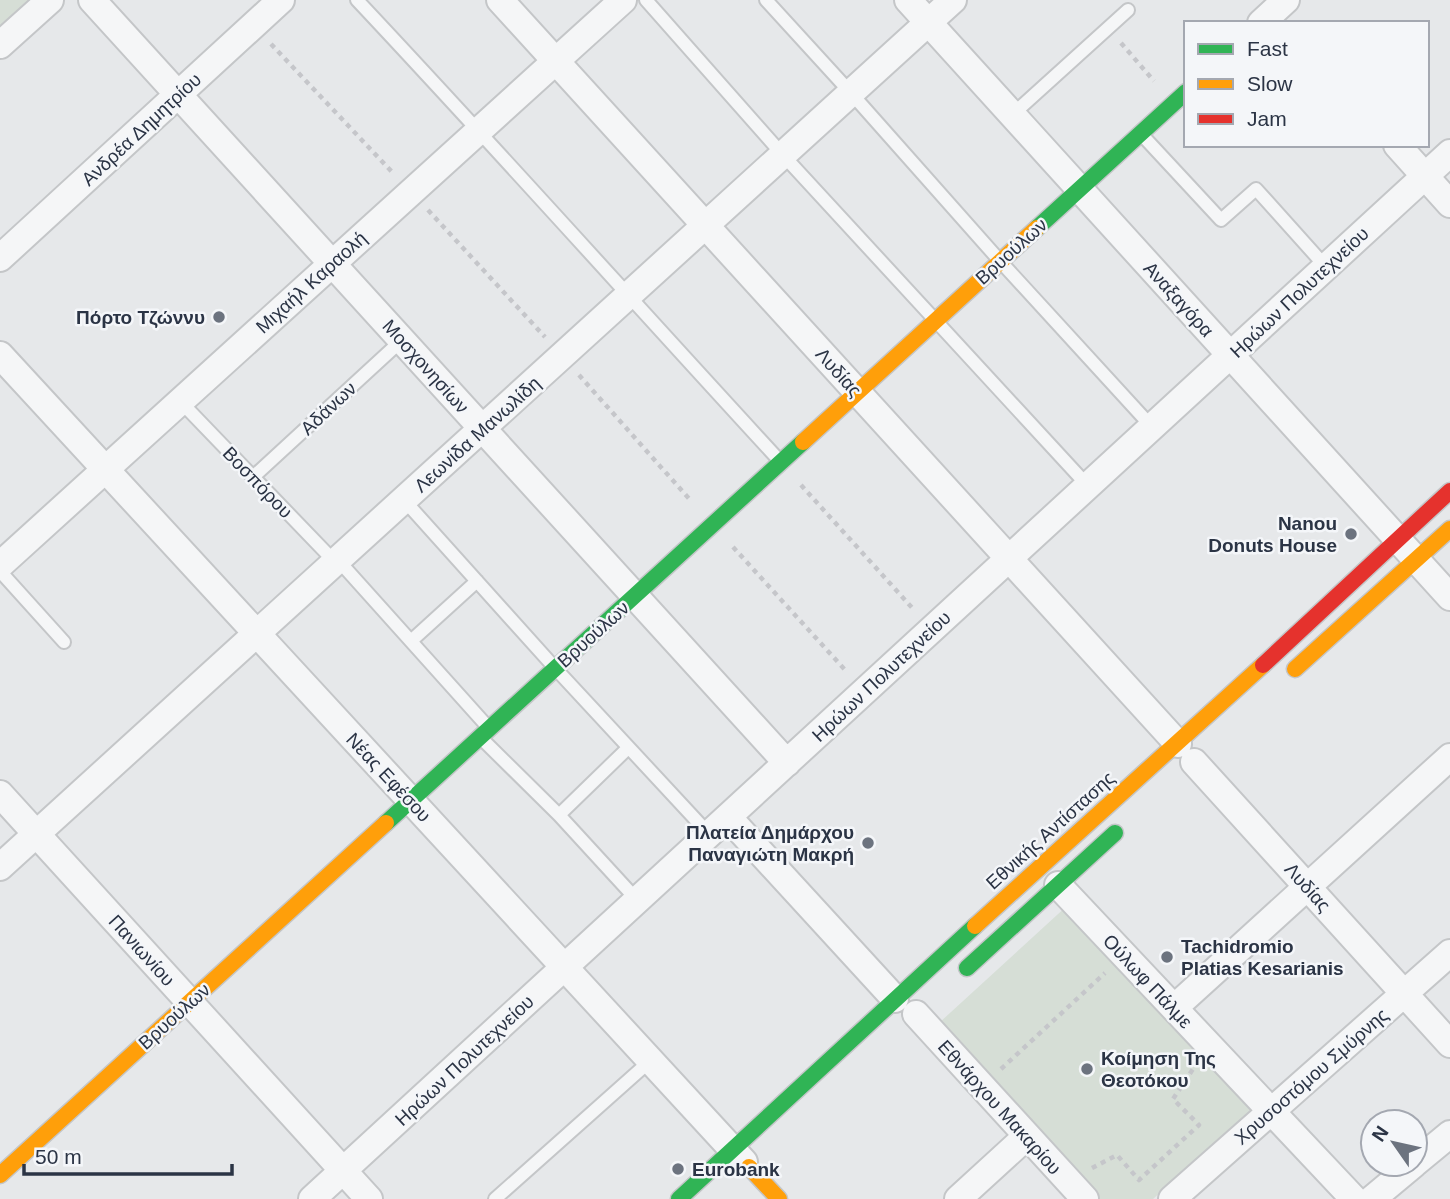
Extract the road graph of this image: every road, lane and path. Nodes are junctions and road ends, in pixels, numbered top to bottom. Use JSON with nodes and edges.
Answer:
{"nodes":[{"id":1,"x":50,"y":0,"type":"edge"},
{"id":2,"x":92,"y":0,"type":"edge"},
{"id":3,"x":281,"y":0,"type":"edge"},
{"id":4,"x":357,"y":0,"type":"edge"},
{"id":5,"x":500,"y":0,"type":"edge"},
{"id":6,"x":623,"y":0,"type":"edge"},
{"id":7,"x":646,"y":0,"type":"edge"},
{"id":8,"x":766,"y":0,"type":"edge"},
{"id":9,"x":908,"y":0,"type":"edge"},
{"id":10,"x":953,"y":0,"type":"edge"},
{"id":11,"x":1128,"y":10,"type":"dead end"},
{"id":12,"x":928,"y":23,"type":"junction"},
{"id":13,"x":1108,"y":27,"type":"junction"},
{"id":14,"x":0,"y":45,"type":"edge"},
{"id":15,"x":556,"y":61,"type":"junction"},
{"id":16,"x":851,"y":93,"type":"junction"},
{"id":17,"x":178,"y":94,"type":"junction"},
{"id":18,"x":1184,"y":94,"type":"edge"},
{"id":19,"x":1173,"y":103,"type":"junction"},
{"id":20,"x":1012,"y":115,"type":"junction"},
{"id":21,"x":479,"y":130,"type":"junction"},
{"id":22,"x":1140,"y":134,"type":"junction"},
{"id":23,"x":1399,"y":147,"type":"edge"},
{"id":24,"x":1450,"y":153,"type":"edge"},
{"id":25,"x":783,"y":155,"type":"junction"},
{"id":26,"x":1425,"y":176,"type":"junction"},
{"id":27,"x":1079,"y":189,"type":"junction"},
{"id":28,"x":1450,"y":204,"type":"edge"},
{"id":29,"x":705,"y":225,"type":"junction"},
{"id":30,"x":0,"y":258,"type":"edge"},
{"id":31,"x":1000,"y":261,"type":"junction"},
{"id":32,"x":332,"y":263,"type":"junction"},
{"id":33,"x":1326,"y":267,"type":"junction"},
{"id":34,"x":628,"y":296,"type":"junction"},
{"id":35,"x":936,"y":320,"type":"junction"},
{"id":36,"x":402,"y":340,"type":"junction"},
{"id":37,"x":0,"y":355,"type":"edge"},
{"id":38,"x":1230,"y":355,"type":"junction"},
{"id":39,"x":857,"y":392,"type":"junction"},
{"id":40,"x":180,"y":401,"type":"junction"},
{"id":41,"x":1152,"y":427,"type":"junction"},
{"id":42,"x":483,"y":428,"type":"junction"},
{"id":43,"x":780,"y":462,"type":"junction"},
{"id":44,"x":105,"y":469,"type":"junction"},
{"id":45,"x":253,"y":477,"type":"junction"},
{"id":46,"x":1088,"y":486,"type":"junction"},
{"id":47,"x":1450,"y":491,"type":"edge"},
{"id":48,"x":404,"y":500,"type":"junction"},
{"id":49,"x":1450,"y":529,"type":"edge"},
{"id":50,"x":1397,"y":540,"type":"junction"},
{"id":51,"x":1009,"y":559,"type":"junction"},
{"id":52,"x":1416,"y":560,"type":"junction"},
{"id":53,"x":336,"y":561,"type":"junction"},
{"id":54,"x":0,"y":565,"type":"edge"},
{"id":55,"x":0,"y":571,"type":"edge"},
{"id":56,"x":477,"y":581,"type":"junction"},
{"id":57,"x":635,"y":595,"type":"junction"},
{"id":58,"x":1450,"y":597,"type":"edge"},
{"id":59,"x":932,"y":629,"type":"junction"},
{"id":60,"x":257,"y":634,"type":"junction"},
{"id":61,"x":411,"y":641,"type":"junction"},
{"id":62,"x":64,"y":642,"type":"dead end"},
{"id":63,"x":555,"y":668,"type":"junction"},
{"id":64,"x":1282,"y":681,"type":"dead end"},
{"id":65,"x":484,"y":733,"type":"junction"},
{"id":66,"x":628,"y":748,"type":"junction"},
{"id":67,"x":1450,"y":757,"type":"edge"},
{"id":68,"x":1190,"y":758,"type":"junction"},
{"id":69,"x":787,"y":763,"type":"junction"},
{"id":70,"x":0,"y":794,"type":"edge"},
{"id":71,"x":410,"y":801,"type":"junction"},
{"id":72,"x":559,"y":815,"type":"junction"},
{"id":73,"x":1126,"y":824,"type":"dead end"},
{"id":74,"x":718,"y":826,"type":"junction"},
{"id":75,"x":37,"y":834,"type":"junction"},
{"id":76,"x":0,"y":867,"type":"edge"},
{"id":77,"x":1058,"y":885,"type":"junction"},
{"id":78,"x":1308,"y":887,"type":"junction"},
{"id":79,"x":638,"y":900,"type":"junction"},
{"id":80,"x":1450,"y":953,"type":"edge"},
{"id":81,"x":1124,"y":956,"type":"junction"},
{"id":82,"x":564,"y":968,"type":"junction"},
{"id":83,"x":956,"y":978,"type":"dead end"},
{"id":84,"x":1404,"y":994,"type":"junction"},
{"id":85,"x":190,"y":1002,"type":"junction"},
{"id":86,"x":1174,"y":1009,"type":"junction"},
{"id":87,"x":911,"y":1011,"type":"junction"},
{"id":88,"x":1450,"y":1044,"type":"edge"},
{"id":89,"x":1209,"y":1045,"type":"junction"},
{"id":90,"x":650,"y":1061,"type":"junction"},
{"id":91,"x":982,"y":1086,"type":"junction"},
{"id":92,"x":1271,"y":1111,"type":"junction"},
{"id":93,"x":1450,"y":1134,"type":"edge"},
{"id":94,"x":1027,"y":1136,"type":"junction"},
{"id":95,"x":1429,"y":1151,"type":"edge"},
{"id":96,"x":743,"y":1164,"type":"junction"},
{"id":97,"x":343,"y":1171,"type":"junction"},
{"id":98,"x":0,"y":1175,"type":"edge"},
{"id":99,"x":1396,"y":1178,"type":"edge"},
{"id":100,"x":1076,"y":1189,"type":"edge"},
{"id":101,"x":312,"y":1199,"type":"edge"},
{"id":102,"x":369,"y":1199,"type":"edge"},
{"id":103,"x":495,"y":1199,"type":"edge"},
{"id":104,"x":679,"y":1199,"type":"edge"},
{"id":105,"x":779,"y":1199,"type":"edge"},
{"id":106,"x":958,"y":1199,"type":"edge"},
{"id":107,"x":1172,"y":1199,"type":"edge"},
{"id":108,"x":1354,"y":1199,"type":"edge"},
{"id":109,"x":1372,"y":1199,"type":"edge"}],
"edges":[{"from":1,"to":14,"type":"street"},
{"from":2,"to":17,"type":"street","name":"Μοσχονησίων"},
{"from":3,"to":17,"type":"street","name":"Ανδρέα Δημητρίου"},
{"from":4,"to":21,"type":"lane"},
{"from":5,"to":15,"type":"street","name":"Λυδίας"},
{"from":6,"to":15,"type":"street","name":"Μιχαήλ Καραολή"},
{"from":7,"to":25,"type":"lane"},
{"from":8,"to":16,"type":"lane"},
{"from":9,"to":12,"type":"street","name":"Αναξαγόρα"},
{"from":10,"to":12,"type":"street","name":"Λεωνίδα Μανωλίδη"},
{"from":11,"to":13,"type":"lane"},
{"from":12,"to":16,"type":"street","name":"Λεωνίδα Μανωλίδη"},
{"from":12,"to":20,"type":"street","name":"Αναξαγόρα"},
{"from":13,"to":19,"type":"path"},
{"from":13,"to":20,"type":"lane"},
{"from":15,"to":21,"type":"street","name":"Μιχαήλ Καραολή"},
{"from":15,"to":29,"type":"street","name":"Λυδίας"},
{"from":16,"to":25,"type":"street","name":"Λεωνίδα Μανωλίδη"},
{"from":16,"to":31,"type":"lane"},
{"from":17,"to":30,"type":"street","name":"Ανδρέα Δημητρίου"},
{"from":17,"to":32,"type":"street","name":"Μοσχονησίων"},
{"from":18,"to":19,"type":"street","name":"Βρυούλων"},
{"from":19,"to":22,"type":"street","name":"Βρυούλων"},
{"from":20,"to":27,"type":"street","name":"Αναξαγόρα"},
{"from":21,"to":32,"type":"street","name":"Μιχαήλ Καραολή"},
{"from":21,"to":34,"type":"lane"},
{"from":22,"to":27,"type":"street","name":"Βρυούλων"},
{"from":22,"to":33,"type":"lane"},
{"from":23,"to":26,"type":"street"},
{"from":24,"to":26,"type":"street","name":"Ηρώων Πολυτεχνείου"},
{"from":25,"to":29,"type":"street","name":"Λεωνίδα Μανωλίδη"},
{"from":25,"to":35,"type":"lane"},
{"from":26,"to":28,"type":"street"},
{"from":26,"to":33,"type":"street","name":"Ηρώων Πολυτεχνείου"},
{"from":27,"to":31,"type":"street","name":"Βρυούλων"},
{"from":27,"to":38,"type":"street","name":"Αναξαγόρα"},
{"from":29,"to":34,"type":"street","name":"Λεωνίδα Μανωλίδη"},
{"from":29,"to":39,"type":"street","name":"Λυδίας"},
{"from":31,"to":35,"type":"street","name":"Βρυούλων"},
{"from":31,"to":41,"type":"lane"},
{"from":32,"to":36,"type":"street","name":"Μοσχονησίων"},
{"from":32,"to":40,"type":"street","name":"Μιχαήλ Καραολή"},
{"from":33,"to":38,"type":"street","name":"Ηρώων Πολυτεχνείου"},
{"from":34,"to":42,"type":"street","name":"Λεωνίδα Μανωλίδη"},
{"from":34,"to":43,"type":"lane"},
{"from":35,"to":39,"type":"street","name":"Βρυούλων"},
{"from":35,"to":46,"type":"lane"},
{"from":36,"to":42,"type":"street","name":"Μοσχονησίων"},
{"from":36,"to":45,"type":"lane","name":"Αδάνων"},
{"from":37,"to":44,"type":"street","name":"Νέας Εφέσου"},
{"from":38,"to":41,"type":"street","name":"Ηρώων Πολυτεχνείου"},
{"from":38,"to":50,"type":"street","name":"Αναξαγόρα"},
{"from":39,"to":43,"type":"street","name":"Βρυούλων"},
{"from":39,"to":51,"type":"street","name":"Λυδίας"},
{"from":40,"to":44,"type":"street","name":"Μιχαήλ Καραολή"},
{"from":40,"to":45,"type":"lane","name":"Βοσπόρου"},
{"from":41,"to":46,"type":"street","name":"Ηρώων Πολυτεχνείου"},
{"from":42,"to":48,"type":"street","name":"Λεωνίδα Μανωλίδη"},
{"from":42,"to":57,"type":"street","name":"Μοσχονησίων"},
{"from":43,"to":57,"type":"street","name":"Βρυούλων"},
{"from":43,"to":59,"type":"path"},
{"from":44,"to":54,"type":"street","name":"Μιχαήλ Καραολή"},
{"from":44,"to":60,"type":"street","name":"Νέας Εφέσου"},
{"from":45,"to":53,"type":"lane","name":"Βοσπόρου"},
{"from":46,"to":51,"type":"street","name":"Ηρώων Πολυτεχνείου"},
{"from":47,"to":50,"type":"street","name":"Εθνικής Αντίστασης"},
{"from":48,"to":53,"type":"street","name":"Λεωνίδα Μανωλίδη"},
{"from":48,"to":56,"type":"lane"},
{"from":49,"to":52,"type":"street"},
{"from":50,"to":52,"type":"street","name":"Αναξαγόρα"},
{"from":50,"to":68,"type":"street","name":"Εθνικής Αντίστασης"},
{"from":51,"to":59,"type":"street","name":"Ηρώων Πολυτεχνείου"},
{"from":51,"to":68,"type":"street","name":"Λυδίας"},
{"from":52,"to":58,"type":"street","name":"Αναξαγόρα"},
{"from":52,"to":64,"type":"street"},
{"from":53,"to":60,"type":"street","name":"Λεωνίδα Μανωλίδη"},
{"from":53,"to":61,"type":"lane","name":"Βοσπόρου"},
{"from":55,"to":62,"type":"lane"},
{"from":56,"to":61,"type":"lane"},
{"from":56,"to":63,"type":"lane"},
{"from":57,"to":63,"type":"street","name":"Βρυούλων"},
{"from":57,"to":69,"type":"street","name":"Μοσχονησίων"},
{"from":59,"to":69,"type":"street","name":"Ηρώων Πολυτεχνείου"},
{"from":60,"to":71,"type":"street","name":"Νέας Εφέσου"},
{"from":60,"to":75,"type":"street","name":"Λεωνίδα Μανωλίδη"},
{"from":61,"to":65,"type":"lane","name":"Βοσπόρου"},
{"from":63,"to":65,"type":"street","name":"Βρυούλων"},
{"from":63,"to":66,"type":"lane"},
{"from":65,"to":71,"type":"street","name":"Βρυούλων"},
{"from":65,"to":72,"type":"lane","name":"Βοσπόρου"},
{"from":66,"to":72,"type":"lane"},
{"from":66,"to":74,"type":"lane"},
{"from":67,"to":78,"type":"street"},
{"from":68,"to":78,"type":"street","name":"Λυδίας"},
{"from":68,"to":87,"type":"street","name":"Εθνικής Αντίστασης"},
{"from":69,"to":74,"type":"street","name":"Ηρώων Πολυτεχνείου"},
{"from":70,"to":75,"type":"street","name":"Πανιωνίου"},
{"from":71,"to":82,"type":"street","name":"Νέας Εφέσου"},
{"from":71,"to":85,"type":"street","name":"Βρυούλων"},
{"from":72,"to":79,"type":"lane","name":"Βοσπόρου"},
{"from":73,"to":77,"type":"street"},
{"from":74,"to":79,"type":"street","name":"Ηρώων Πολυτεχνείου"},
{"from":74,"to":87,"type":"street"},
{"from":75,"to":76,"type":"street","name":"Λεωνίδα Μανωλίδη"},
{"from":75,"to":85,"type":"street","name":"Πανιωνίου"},
{"from":77,"to":81,"type":"street","name":"Ούλωφ Πάλμε"},
{"from":77,"to":83,"type":"street"},
{"from":78,"to":84,"type":"street","name":"Λυδίας"},
{"from":78,"to":86,"type":"street"},
{"from":79,"to":82,"type":"street","name":"Ηρώων Πολυτεχνείου"},
{"from":80,"to":84,"type":"street","name":"Χρυσοστόμου Σμύρνης"},
{"from":81,"to":86,"type":"street","name":"Ούλωφ Πάλμε"},
{"from":81,"to":91,"type":"path"},
{"from":82,"to":90,"type":"street","name":"Νέας Εφέσου"},
{"from":82,"to":97,"type":"street","name":"Ηρώων Πολυτεχνείου"},
{"from":84,"to":88,"type":"street","name":"Λυδίας"},
{"from":84,"to":92,"type":"street","name":"Χρυσοστόμου Σμύρνης"},
{"from":85,"to":97,"type":"street","name":"Πανιωνίου"},
{"from":85,"to":98,"type":"street","name":"Βρυούλων"},
{"from":86,"to":89,"type":"street","name":"Ούλωφ Πάλμε"},
{"from":87,"to":91,"type":"street","name":"Εθνάρχου Μακαρίου"},
{"from":87,"to":96,"type":"street","name":"Εθνικής Αντίστασης"},
{"from":89,"to":92,"type":"street","name":"Ούλωφ Πάλμε"},
{"from":89,"to":100,"type":"path"},
{"from":90,"to":96,"type":"street","name":"Νέας Εφέσου"},
{"from":90,"to":103,"type":"lane"},
{"from":91,"to":94,"type":"street","name":"Εθνάρχου Μακαρίου"},
{"from":92,"to":107,"type":"street","name":"Χρυσοστόμου Σμύρνης"},
{"from":92,"to":108,"type":"street","name":"Ούλωφ Πάλμε"},
{"from":93,"to":95,"type":"street"},
{"from":94,"to":100,"type":"street","name":"Εθνάρχου Μακαρίου"},
{"from":94,"to":106,"type":"street"},
{"from":96,"to":104,"type":"street","name":"Εθνικής Αντίστασης"},
{"from":96,"to":105,"type":"street","name":"Νέας Εφέσου"},
{"from":97,"to":101,"type":"street","name":"Ηρώων Πολυτεχνείου"},
{"from":97,"to":102,"type":"street","name":"Πανιωνίου"},
{"from":99,"to":109,"type":"street"}]}
